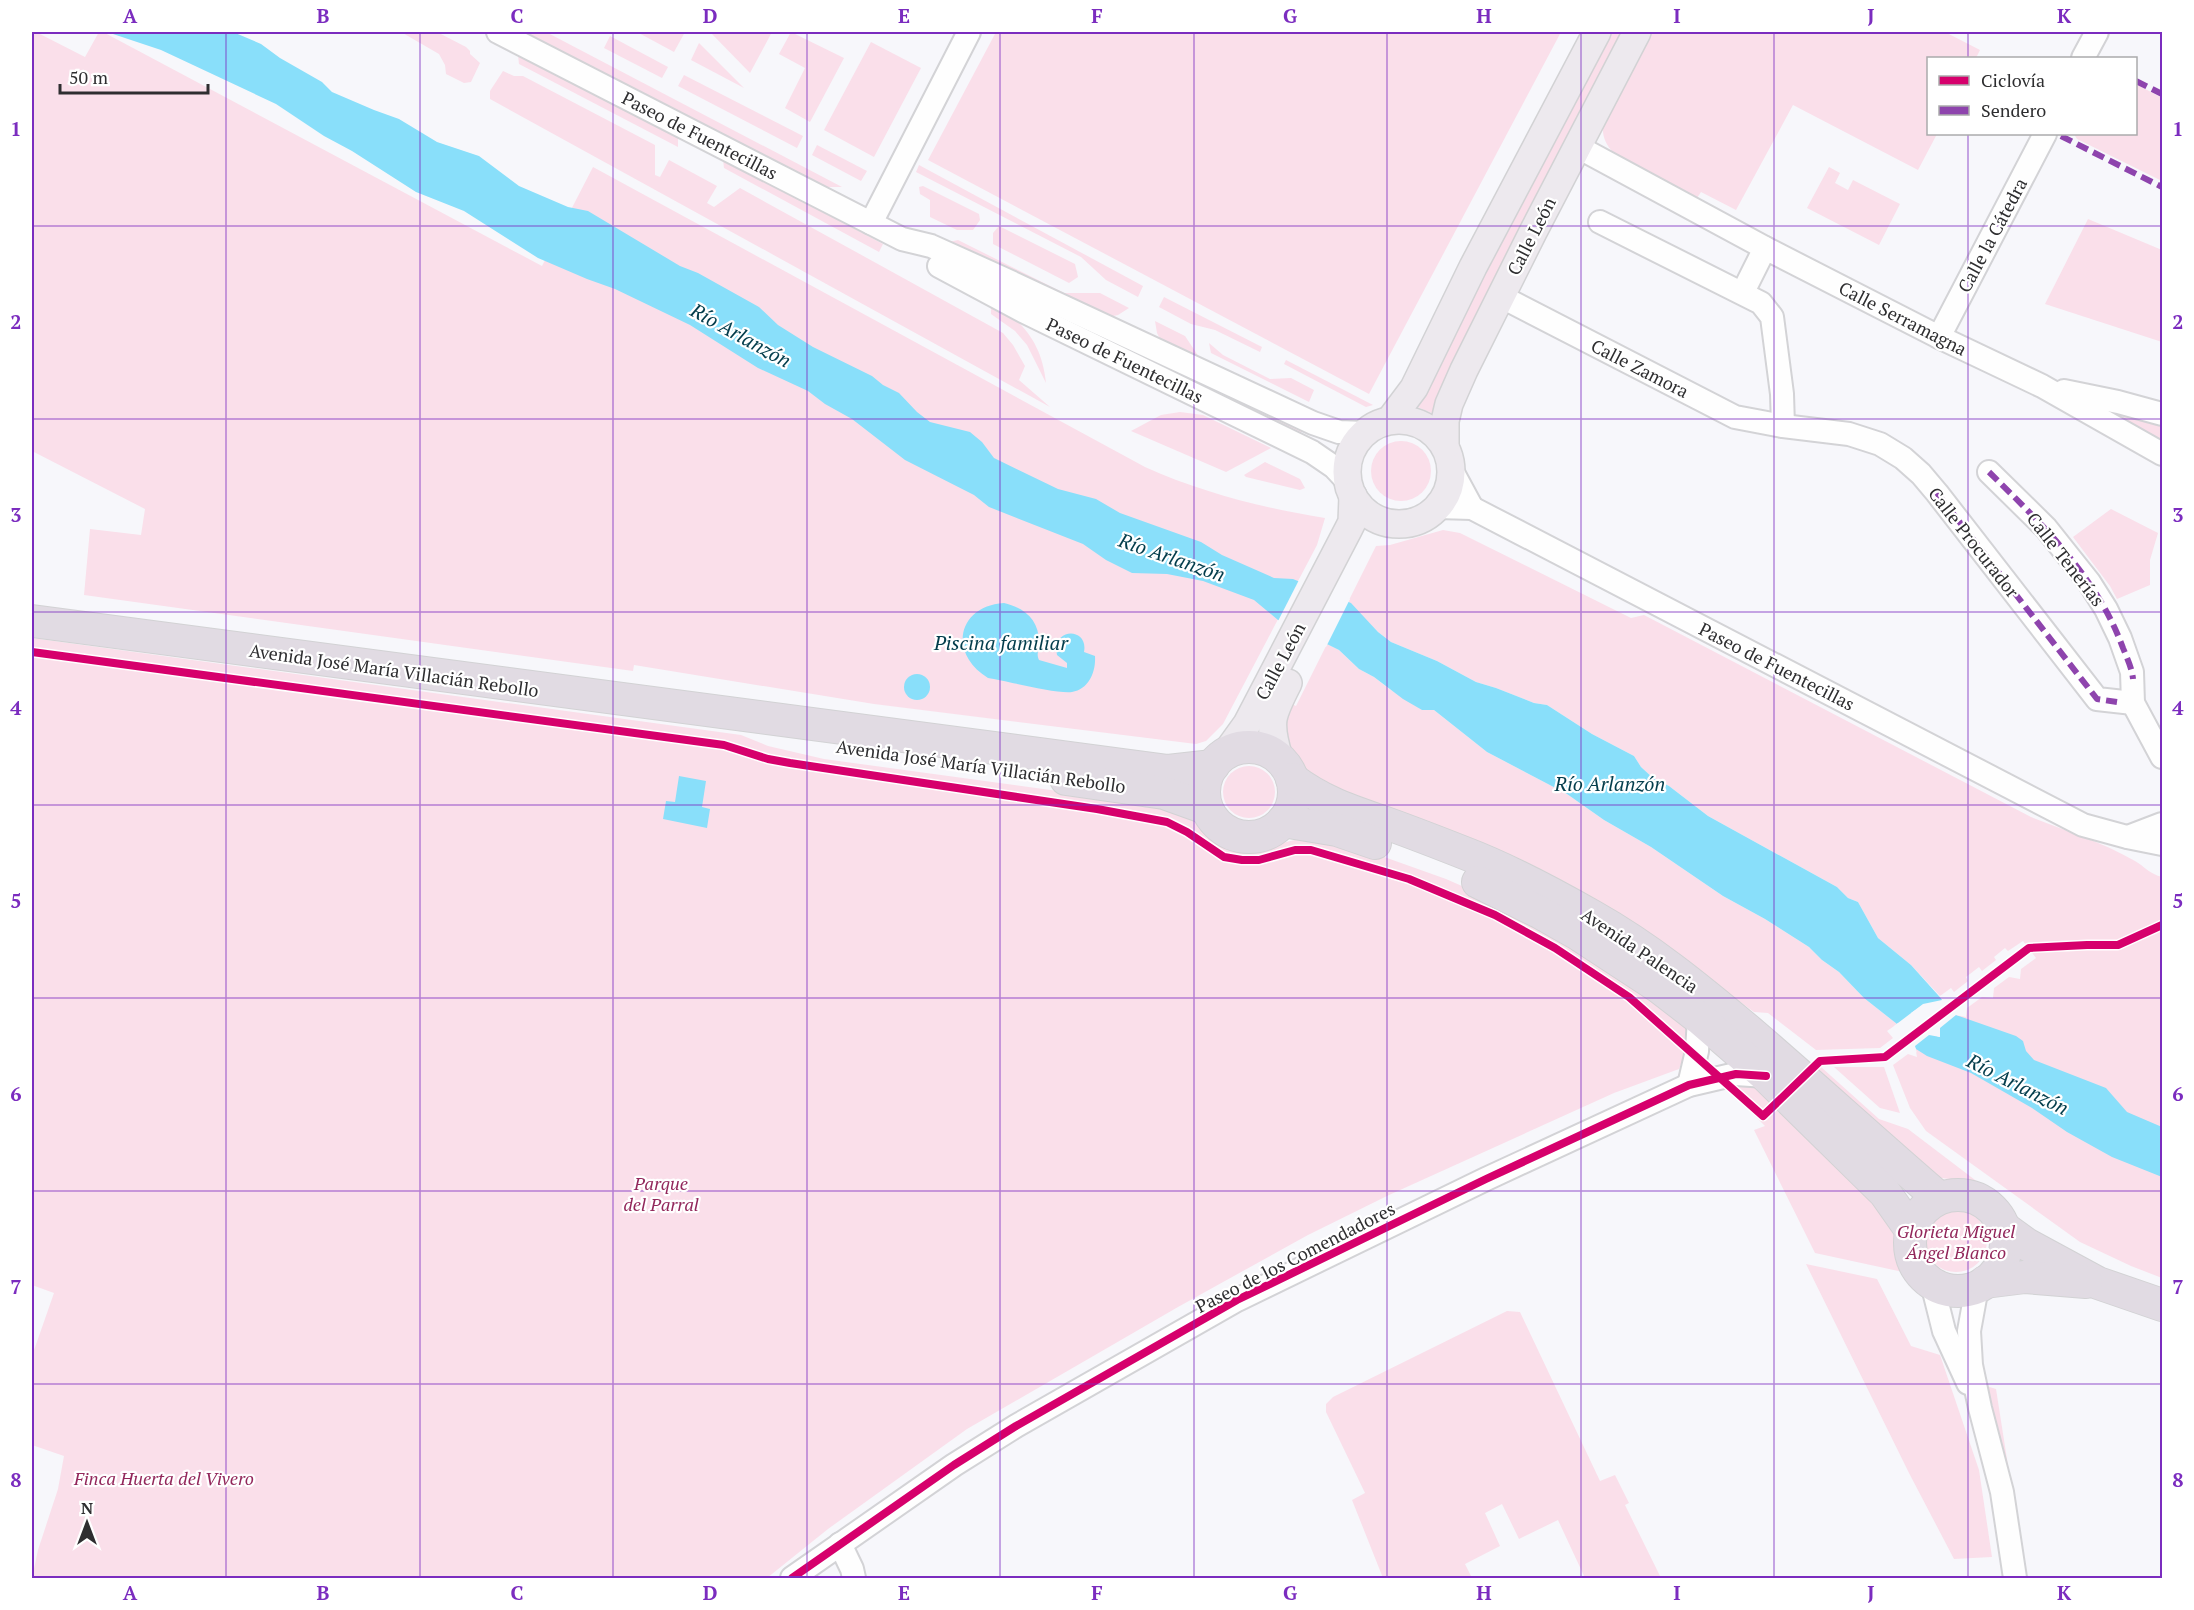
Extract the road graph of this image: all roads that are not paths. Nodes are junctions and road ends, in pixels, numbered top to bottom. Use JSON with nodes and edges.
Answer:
{"nodes":[{"id":1,"x":498,"y":32,"type":"edge"},
{"id":2,"x":969,"y":32,"type":"edge"},
{"id":3,"x":1597,"y":32,"type":"edge"},
{"id":4,"x":1637,"y":32,"type":"edge"},
{"id":5,"x":2097,"y":32,"type":"edge"},
{"id":6,"x":2084,"y":57,"type":"edge"},
{"id":7,"x":2044,"y":135,"type":"edge"},
{"id":8,"x":1578,"y":147,"type":"junction"},
{"id":9,"x":1600,"y":222,"type":"dead end"},
{"id":10,"x":871,"y":223,"type":"junction"},
{"id":11,"x":902,"y":239,"type":"junction"},
{"id":12,"x":1765,"y":248,"type":"junction"},
{"id":13,"x":1743,"y":292,"type":"junction"},
{"id":14,"x":1500,"y":296,"type":"junction"},
{"id":15,"x":1939,"y":337,"type":"junction"},
{"id":16,"x":2042,"y":386,"type":"junction"},
{"id":17,"x":2163,"y":414,"type":"edge"},
{"id":18,"x":1390,"y":420,"type":"junction"},
{"id":19,"x":1784,"y":426,"type":"junction"},
{"id":20,"x":1365,"y":433,"type":"junction"},
{"id":21,"x":2163,"y":454,"type":"edge"},
{"id":22,"x":1448,"y":458,"type":"junction"},
{"id":23,"x":1989,"y":472,"type":"dead end"},
{"id":24,"x":1351,"y":489,"type":"junction"},
{"id":25,"x":1437,"y":507,"type":"junction"},
{"id":26,"x":1472,"y":508,"type":"junction"},
{"id":27,"x":1406,"y":523,"type":"junction"},
{"id":28,"x":1355,"y":535,"type":"junction"},
{"id":29,"x":32,"y":621,"type":"edge"},
{"id":30,"x":1272,"y":694,"type":"junction"},
{"id":31,"x":2133,"y":703,"type":"junction"},
{"id":32,"x":757,"y":718,"type":"junction"},
{"id":33,"x":2163,"y":757,"type":"edge"},
{"id":34,"x":1218,"y":761,"type":"junction"},
{"id":35,"x":1285,"y":769,"type":"junction"},
{"id":36,"x":1206,"y":808,"type":"junction"},
{"id":37,"x":1283,"y":821,"type":"junction"},
{"id":38,"x":2163,"y":824,"type":"edge"},
{"id":39,"x":2127,"y":837,"type":"junction"},
{"id":40,"x":2163,"y":844,"type":"edge"},
{"id":41,"x":1699,"y":1018,"type":"junction"},
{"id":42,"x":1766,"y":1076,"type":"junction"},
{"id":43,"x":1689,"y":1085,"type":"junction"},
{"id":44,"x":1939,"y":1198,"type":"junction"},
{"id":45,"x":2004,"y":1228,"type":"junction"},
{"id":46,"x":1911,"y":1230,"type":"junction"},
{"id":47,"x":1932,"y":1283,"type":"junction"},
{"id":48,"x":2097,"y":1283,"type":"junction"},
{"id":49,"x":1981,"y":1284,"type":"junction"},
{"id":50,"x":2163,"y":1305,"type":"edge"},
{"id":51,"x":1980,"y":1408,"type":"junction"},
{"id":52,"x":840,"y":1544,"type":"junction"},
{"id":53,"x":792,"y":1578,"type":"edge"},
{"id":54,"x":834,"y":1578,"type":"edge"},
{"id":55,"x":854,"y":1578,"type":"edge"},
{"id":56,"x":2015,"y":1578,"type":"edge"}],
"edges":[{"from":1,"to":10,"type":"street","name":"Paseo de Fuentecillas"},
{"from":2,"to":10,"type":"street"},
{"from":3,"to":18,"type":"main road","name":"Calle León"},
{"from":4,"to":8,"type":"main road","name":"Calle León"},
{"from":5,"to":6,"type":"street"},
{"from":7,"to":15,"type":"street","name":"Calle la Cátedra"},
{"from":8,"to":12,"type":"street","name":"Calle Serramagna"},
{"from":8,"to":14,"type":"main road","name":"Calle León"},
{"from":9,"to":13,"type":"street"},
{"from":10,"to":11,"type":"street","name":"Paseo de Fuentecillas"},
{"from":11,"to":20,"type":"street","name":"Paseo de Fuentecillas"},
{"from":11,"to":24,"type":"street","name":"Paseo de Fuentecillas"},
{"from":12,"to":13,"type":"street"},
{"from":12,"to":15,"type":"street","name":"Calle Serramagna"},
{"from":13,"to":19,"type":"street"},
{"from":14,"to":19,"type":"street","name":"Calle Zamora"},
{"from":14,"to":22,"type":"main road","name":"Calle León"},
{"from":15,"to":16,"type":"street","name":"Calle Serramagna"},
{"from":16,"to":17,"type":"street","name":"Calle Serramagna"},
{"from":16,"to":21,"type":"street","name":"Calle Serramagna"},
{"from":18,"to":20,"type":"main road"},
{"from":18,"to":22,"type":"main road"},
{"from":19,"to":31,"type":"street","name":"Calle Procurador"},
{"from":20,"to":24,"type":"main road"},
{"from":22,"to":25,"type":"main road"},
{"from":22,"to":26,"type":"street"},
{"from":23,"to":31,"type":"street","name":"Calle Tenerías"},
{"from":24,"to":27,"type":"main road"},
{"from":24,"to":28,"type":"main road","name":"Calle León"},
{"from":25,"to":26,"type":"street","name":"Paseo de Fuentecillas"},
{"from":25,"to":27,"type":"main road"},
{"from":26,"to":39,"type":"street","name":"Paseo de Fuentecillas"},
{"from":27,"to":28,"type":"main road"},
{"from":28,"to":30,"type":"main road","name":"Calle León"},
{"from":29,"to":32,"type":"highway","name":"Avenida José María Villacián Rebollo"},
{"from":30,"to":34,"type":"main road","name":"Calle León"},
{"from":30,"to":35,"type":"main road","name":"Calle León"},
{"from":31,"to":33,"type":"street","name":"Calle Tenerías"},
{"from":32,"to":34,"type":"highway","name":"Avenida José María Villacián Rebollo"},
{"from":32,"to":36,"type":"highway","name":"Avenida José María Villacián Rebollo"},
{"from":34,"to":35,"type":"highway"},
{"from":34,"to":36,"type":"highway"},
{"from":35,"to":37,"type":"highway"},
{"from":35,"to":44,"type":"highway","name":"Avenida Palencia"},
{"from":36,"to":37,"type":"highway"},
{"from":37,"to":41,"type":"highway","name":"Avenida Palencia"},
{"from":38,"to":39,"type":"street"},
{"from":39,"to":40,"type":"street","name":"Paseo de Fuentecillas"},
{"from":41,"to":42,"type":"highway","name":"Avenida Palencia"},
{"from":41,"to":43,"type":"street"},
{"from":42,"to":43,"type":"street","name":"Paseo de los Comendadores"},
{"from":42,"to":46,"type":"highway","name":"Avenida Palencia"},
{"from":43,"to":52,"type":"street","name":"Paseo de los Comendadores"},
{"from":44,"to":45,"type":"highway"},
{"from":44,"to":46,"type":"highway"},
{"from":45,"to":48,"type":"highway"},
{"from":45,"to":49,"type":"highway"},
{"from":46,"to":47,"type":"highway"},
{"from":47,"to":49,"type":"highway"},
{"from":47,"to":51,"type":"street"},
{"from":48,"to":49,"type":"highway"},
{"from":48,"to":50,"type":"highway"},
{"from":49,"to":51,"type":"street"},
{"from":51,"to":56,"type":"street"},
{"from":52,"to":53,"type":"street","name":"Paseo de los Comendadores"},
{"from":52,"to":54,"type":"street"},
{"from":52,"to":55,"type":"street"}]}
